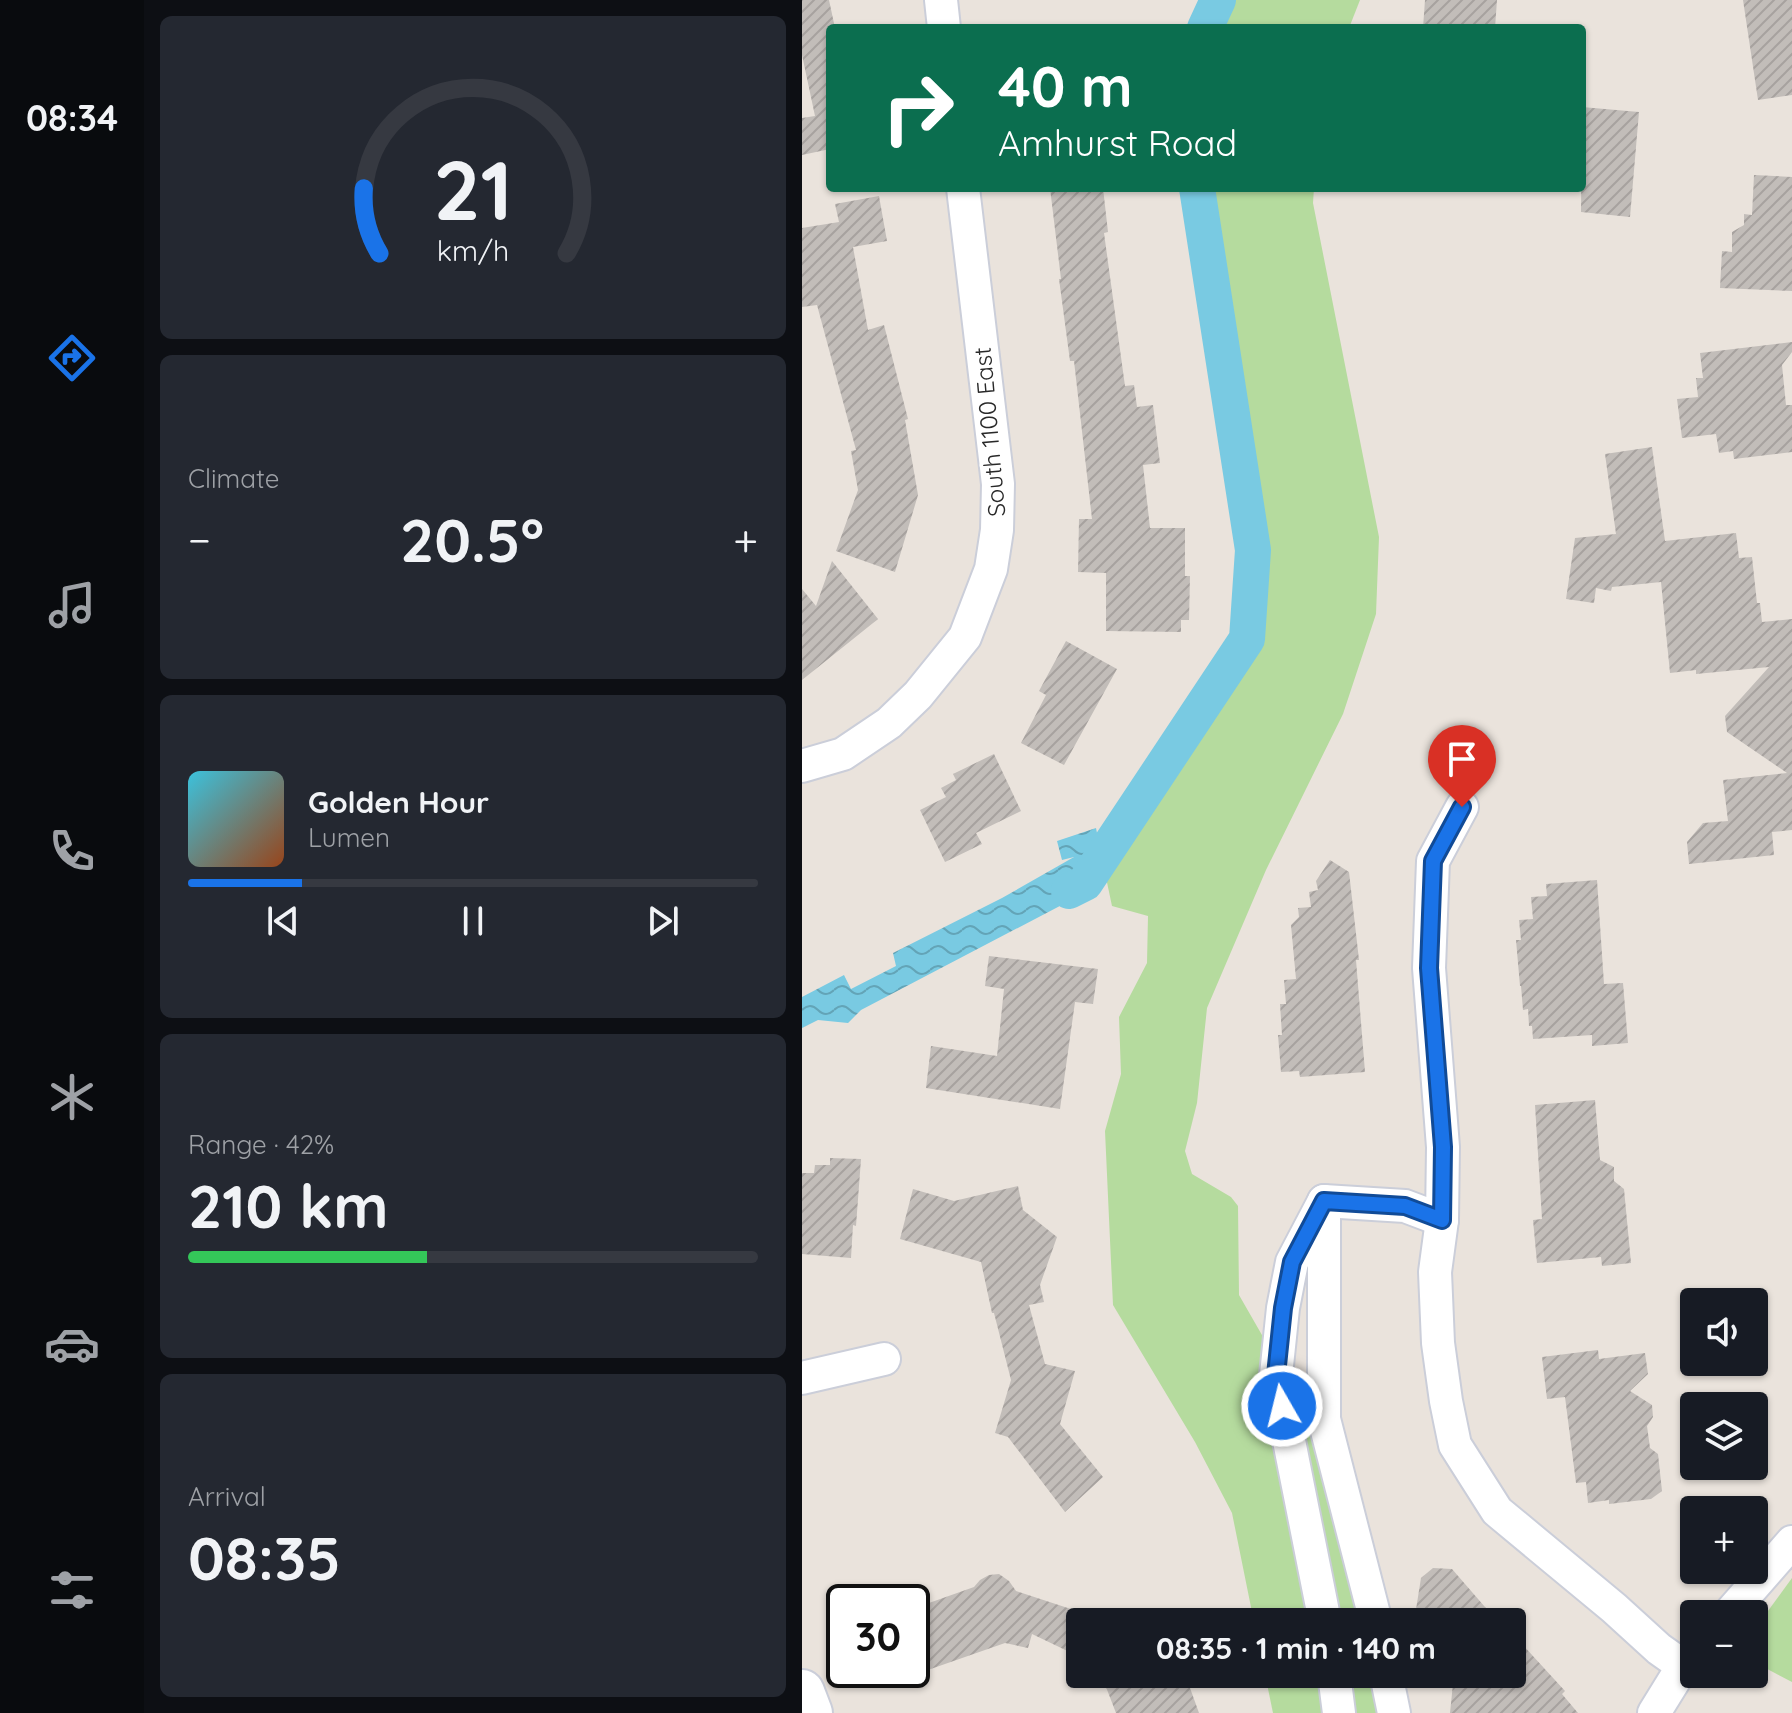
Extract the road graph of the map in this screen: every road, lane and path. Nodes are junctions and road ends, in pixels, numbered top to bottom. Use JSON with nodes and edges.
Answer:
{"nodes":[{"id":1,"x":941,"y":0,"type":"edge"},
{"id":2,"x":944,"y":24,"type":"edge"},
{"id":3,"x":963,"y":192,"type":"edge"},
{"id":4,"x":802,"y":766,"type":"edge"},
{"id":5,"x":1462,"y":807,"type":"dead end"},
{"id":6,"x":1324,"y":1201,"type":"junction"},
{"id":7,"x":1442,"y":1220,"type":"junction"},
{"id":8,"x":884,"y":1359,"type":"dead end"},
{"id":9,"x":802,"y":1378,"type":"edge"},
{"id":10,"x":1792,"y":1542,"type":"edge"},
{"id":11,"x":1741,"y":1600,"type":"edge"},
{"id":12,"x":1322,"y":1608,"type":"edge"},
{"id":13,"x":1372,"y":1608,"type":"edge"},
{"id":14,"x":1680,"y":1656,"type":"edge"},
{"id":15,"x":1680,"y":1672,"type":"edge"},
{"id":16,"x":1336,"y":1688,"type":"edge"},
{"id":17,"x":1389,"y":1688,"type":"edge"},
{"id":18,"x":802,"y":1692,"type":"edge"},
{"id":19,"x":810,"y":1713,"type":"edge"},
{"id":20,"x":1339,"y":1713,"type":"edge"},
{"id":21,"x":1394,"y":1713,"type":"edge"},
{"id":22,"x":1654,"y":1713,"type":"edge"}],
"edges":[{"from":1,"to":2,"type":"street"},
{"from":3,"to":4,"type":"street","name":"South 1100 East"},
{"from":5,"to":7,"type":"street"},
{"from":6,"to":7,"type":"street"},
{"from":6,"to":12,"type":"street"},
{"from":6,"to":13,"type":"street"},
{"from":7,"to":14,"type":"street"},
{"from":8,"to":9,"type":"street"},
{"from":10,"to":11,"type":"street"},
{"from":15,"to":22,"type":"street"},
{"from":16,"to":20,"type":"street"},
{"from":17,"to":21,"type":"street"},
{"from":18,"to":19,"type":"street"}]}
